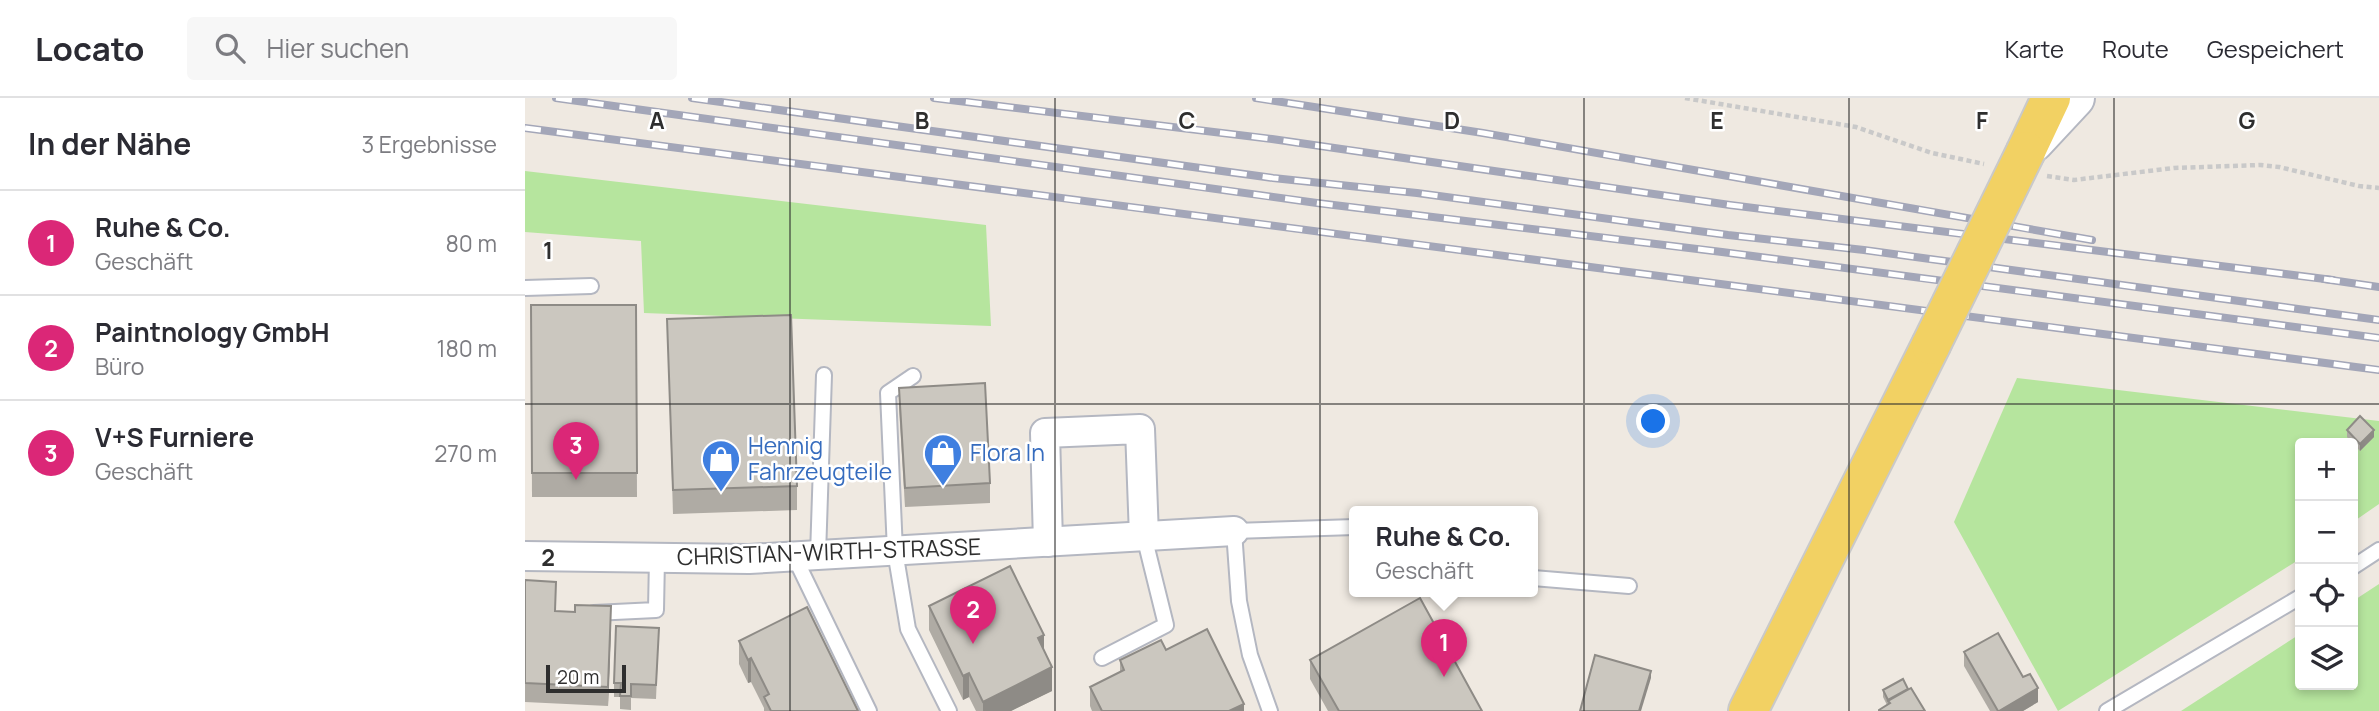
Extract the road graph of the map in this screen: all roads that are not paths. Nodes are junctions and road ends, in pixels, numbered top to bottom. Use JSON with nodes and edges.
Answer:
{"nodes":[{"id":1,"x":2051,"y":98,"type":"edge"},
{"id":2,"x":2075,"y":98,"type":"edge"},
{"id":3,"x":2025,"y":151,"type":"junction"},
{"id":4,"x":591,"y":286,"type":"dead end"},
{"id":5,"x":525,"y":288,"type":"edge"},
{"id":6,"x":824,"y":375,"type":"dead end"},
{"id":7,"x":913,"y":376,"type":"dead end"},
{"id":8,"x":1349,"y":527,"type":"edge"},
{"id":9,"x":1234,"y":531,"type":"junction"},
{"id":10,"x":1144,"y":536,"type":"junction"},
{"id":11,"x":1048,"y":542,"type":"junction"},
{"id":12,"x":895,"y":551,"type":"junction"},
{"id":13,"x":2379,"y":551,"type":"edge"},
{"id":14,"x":806,"y":555,"type":"junction"},
{"id":15,"x":525,"y":556,"type":"edge"},
{"id":16,"x":657,"y":558,"type":"junction"},
{"id":17,"x":2358,"y":564,"type":"edge"},
{"id":18,"x":1538,"y":578,"type":"edge"},
{"id":19,"x":1629,"y":586,"type":"dead end"},
{"id":20,"x":2295,"y":600,"type":"edge"},
{"id":21,"x":581,"y":614,"type":"edge"},
{"id":22,"x":1102,"y":658,"type":"dead end"},
{"id":23,"x":869,"y":711,"type":"edge"},
{"id":24,"x":949,"y":711,"type":"edge"},
{"id":25,"x":1270,"y":711,"type":"edge"},
{"id":26,"x":1748,"y":711,"type":"edge"},
{"id":27,"x":2107,"y":711,"type":"edge"}],
"edges":[{"from":1,"to":3,"type":"main road"},
{"from":2,"to":3,"type":"main road"},
{"from":3,"to":26,"type":"main road","bridge":true},
{"from":4,"to":5,"type":"lane"},
{"from":6,"to":14,"type":"lane"},
{"from":7,"to":12,"type":"lane"},
{"from":8,"to":9,"type":"lane"},
{"from":9,"to":10,"type":"street","name":"CHRISTIAN-WIRTH-STRASSE"},
{"from":9,"to":25,"type":"lane"},
{"from":10,"to":11,"type":"street","name":"CHRISTIAN-WIRTH-STRASSE"},
{"from":10,"to":11,"type":"street"},
{"from":10,"to":22,"type":"lane"},
{"from":11,"to":12,"type":"street","name":"CHRISTIAN-WIRTH-STRASSE"},
{"from":12,"to":14,"type":"street","name":"CHRISTIAN-WIRTH-STRASSE"},
{"from":12,"to":24,"type":"lane"},
{"from":13,"to":17,"type":"lane"},
{"from":14,"to":16,"type":"street","name":"CHRISTIAN-WIRTH-STRASSE"},
{"from":14,"to":23,"type":"lane"},
{"from":15,"to":16,"type":"street","name":"CHRISTIAN-WIRTH-STRASSE"},
{"from":16,"to":21,"type":"lane"},
{"from":18,"to":19,"type":"lane"},
{"from":20,"to":27,"type":"lane"}]}
